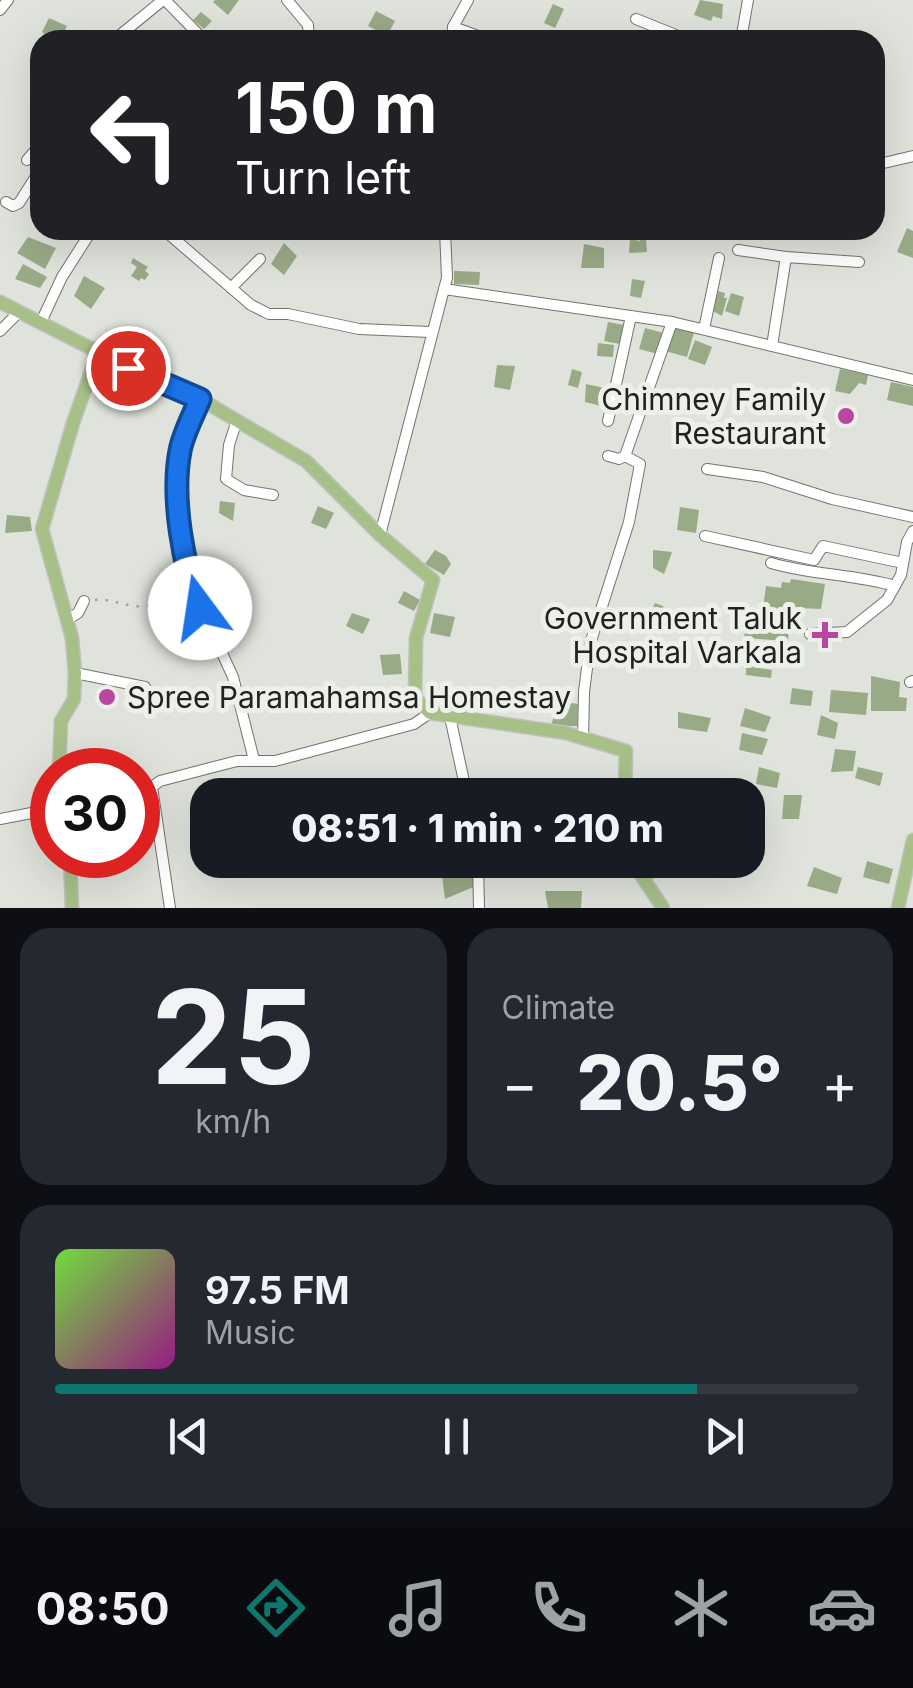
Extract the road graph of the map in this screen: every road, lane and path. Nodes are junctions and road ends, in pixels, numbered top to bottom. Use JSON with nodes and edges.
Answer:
{"nodes":[{"id":1,"x":8,"y":0,"type":"edge"},
{"id":2,"x":164,"y":0,"type":"edge"},
{"id":3,"x":287,"y":0,"type":"edge"},
{"id":4,"x":468,"y":0,"type":"edge"},
{"id":5,"x":748,"y":0,"type":"edge"},
{"id":6,"x":0,"y":10,"type":"edge"},
{"id":7,"x":636,"y":20,"type":"dead end"},
{"id":8,"x":453,"y":27,"type":"junction"},
{"id":9,"x":126,"y":30,"type":"edge"},
{"id":10,"x":194,"y":30,"type":"edge"},
{"id":11,"x":308,"y":30,"type":"edge"},
{"id":12,"x":453,"y":30,"type":"edge"},
{"id":13,"x":461,"y":30,"type":"edge"},
{"id":14,"x":662,"y":30,"type":"edge"},
{"id":15,"x":744,"y":30,"type":"edge"},
{"id":16,"x":913,"y":156,"type":"edge"},
{"id":17,"x":30,"y":157,"type":"edge"},
{"id":18,"x":27,"y":160,"type":"dead end"},
{"id":19,"x":885,"y":163,"type":"edge"},
{"id":20,"x":30,"y":185,"type":"edge"},
{"id":21,"x":6,"y":202,"type":"dead end"},
{"id":22,"x":86,"y":240,"type":"edge"},
{"id":23,"x":176,"y":240,"type":"edge"},
{"id":24,"x":445,"y":240,"type":"edge"},
{"id":25,"x":738,"y":250,"type":"dead end"},
{"id":26,"x":786,"y":256,"type":"junction"},
{"id":27,"x":720,"y":258,"type":"dead end"},
{"id":28,"x":260,"y":259,"type":"dead end"},
{"id":29,"x":859,"y":262,"type":"dead end"},
{"id":30,"x":231,"y":288,"type":"junction"},
{"id":31,"x":444,"y":289,"type":"junction"},
{"id":32,"x":0,"y":302,"type":"edge"},
{"id":33,"x":19,"y":312,"type":"junction"},
{"id":34,"x":632,"y":316,"type":"junction"},
{"id":35,"x":41,"y":322,"type":"junction"},
{"id":36,"x":672,"y":322,"type":"junction"},
{"id":37,"x":704,"y":330,"type":"junction"},
{"id":38,"x":0,"y":331,"type":"edge"},
{"id":39,"x":430,"y":332,"type":"junction"},
{"id":40,"x":772,"y":346,"type":"junction"},
{"id":41,"x":98,"y":352,"type":"junction"},
{"id":42,"x":913,"y":380,"type":"edge"},
{"id":43,"x":200,"y":399,"type":"junction"},
{"id":44,"x":236,"y":420,"type":"junction"},
{"id":45,"x":608,"y":421,"type":"dead end"},
{"id":46,"x":608,"y":456,"type":"dead end"},
{"id":47,"x":625,"y":456,"type":"junction"},
{"id":48,"x":707,"y":469,"type":"dead end"},
{"id":49,"x":273,"y":494,"type":"dead end"},
{"id":50,"x":913,"y":517,"type":"edge"},
{"id":51,"x":913,"y":531,"type":"edge"},
{"id":52,"x":380,"y":535,"type":"junction"},
{"id":53,"x":706,"y":536,"type":"dead end"},
{"id":54,"x":770,"y":563,"type":"dead end"},
{"id":55,"x":903,"y":564,"type":"junction"},
{"id":56,"x":895,"y":586,"type":"junction"},
{"id":57,"x":194,"y":594,"type":"junction"},
{"id":58,"x":84,"y":602,"type":"joint"},
{"id":59,"x":67,"y":620,"type":"junction"},
{"id":60,"x":810,"y":634,"type":"dead end"},
{"id":61,"x":76,"y":673,"type":"junction"},
{"id":62,"x":150,"y":709,"type":"dead end"},
{"id":63,"x":430,"y":713,"type":"junction"},
{"id":64,"x":450,"y":717,"type":"junction"},
{"id":65,"x":583,"y":739,"type":"junction"},
{"id":66,"x":58,"y":748,"type":"edge"},
{"id":67,"x":254,"y":760,"type":"junction"},
{"id":68,"x":463,"y":778,"type":"edge"},
{"id":69,"x":625,"y":778,"type":"edge"},
{"id":70,"x":30,"y":813,"type":"edge"},
{"id":71,"x":0,"y":819,"type":"edge"},
{"id":72,"x":913,"y":840,"type":"edge"},
{"id":73,"x":71,"y":878,"type":"edge"},
{"id":74,"x":478,"y":878,"type":"edge"},
{"id":75,"x":643,"y":878,"type":"edge"},
{"id":76,"x":72,"y":908,"type":"edge"},
{"id":77,"x":170,"y":908,"type":"edge"},
{"id":78,"x":479,"y":908,"type":"edge"},
{"id":79,"x":663,"y":908,"type":"edge"},
{"id":80,"x":898,"y":908,"type":"edge"}],
"edges":[{"from":1,"to":6,"type":"street"},
{"from":2,"to":9,"type":"street"},
{"from":2,"to":10,"type":"street"},
{"from":3,"to":11,"type":"street"},
{"from":4,"to":8,"type":"street"},
{"from":5,"to":15,"type":"street"},
{"from":7,"to":14,"type":"street"},
{"from":8,"to":12,"type":"street"},
{"from":8,"to":13,"type":"street"},
{"from":16,"to":19,"type":"street"},
{"from":17,"to":18,"type":"street"},
{"from":20,"to":21,"type":"street"},
{"from":22,"to":35,"type":"street"},
{"from":23,"to":30,"type":"street"},
{"from":24,"to":31,"type":"street"},
{"from":25,"to":26,"type":"street"},
{"from":26,"to":29,"type":"street"},
{"from":26,"to":40,"type":"street"},
{"from":27,"to":37,"type":"street"},
{"from":28,"to":30,"type":"street"},
{"from":30,"to":39,"type":"street"},
{"from":31,"to":34,"type":"street"},
{"from":31,"to":39,"type":"street"},
{"from":32,"to":33,"type":"main road"},
{"from":33,"to":35,"type":"main road"},
{"from":33,"to":38,"type":"street"},
{"from":34,"to":36,"type":"street"},
{"from":34,"to":45,"type":"street"},
{"from":35,"to":41,"type":"main road"},
{"from":36,"to":37,"type":"street"},
{"from":36,"to":47,"type":"street"},
{"from":37,"to":40,"type":"street"},
{"from":39,"to":52,"type":"street"},
{"from":40,"to":42,"type":"street"},
{"from":41,"to":43,"type":"main road"},
{"from":41,"to":59,"type":"main road"},
{"from":43,"to":44,"type":"main road"},
{"from":43,"to":57,"type":"street"},
{"from":44,"to":49,"type":"street"},
{"from":44,"to":52,"type":"main road"},
{"from":46,"to":47,"type":"street"},
{"from":47,"to":65,"type":"street"},
{"from":48,"to":50,"type":"street"},
{"from":51,"to":55,"type":"street"},
{"from":52,"to":63,"type":"main road"},
{"from":53,"to":55,"type":"street"},
{"from":54,"to":56,"type":"street"},
{"from":55,"to":56,"type":"street"},
{"from":56,"to":60,"type":"street"},
{"from":57,"to":58,"type":"path"},
{"from":57,"to":67,"type":"street"},
{"from":58,"to":59,"type":"street"},
{"from":59,"to":61,"type":"main road"},
{"from":61,"to":62,"type":"street"},
{"from":61,"to":66,"type":"main road"},
{"from":63,"to":64,"type":"main road"},
{"from":63,"to":67,"type":"street"},
{"from":64,"to":65,"type":"main road"},
{"from":64,"to":68,"type":"street"},
{"from":65,"to":69,"type":"main road"},
{"from":67,"to":77,"type":"street"},
{"from":70,"to":71,"type":"street"},
{"from":72,"to":80,"type":"main road"},
{"from":73,"to":76,"type":"main road"},
{"from":74,"to":78,"type":"street"},
{"from":75,"to":79,"type":"main road"}]}
